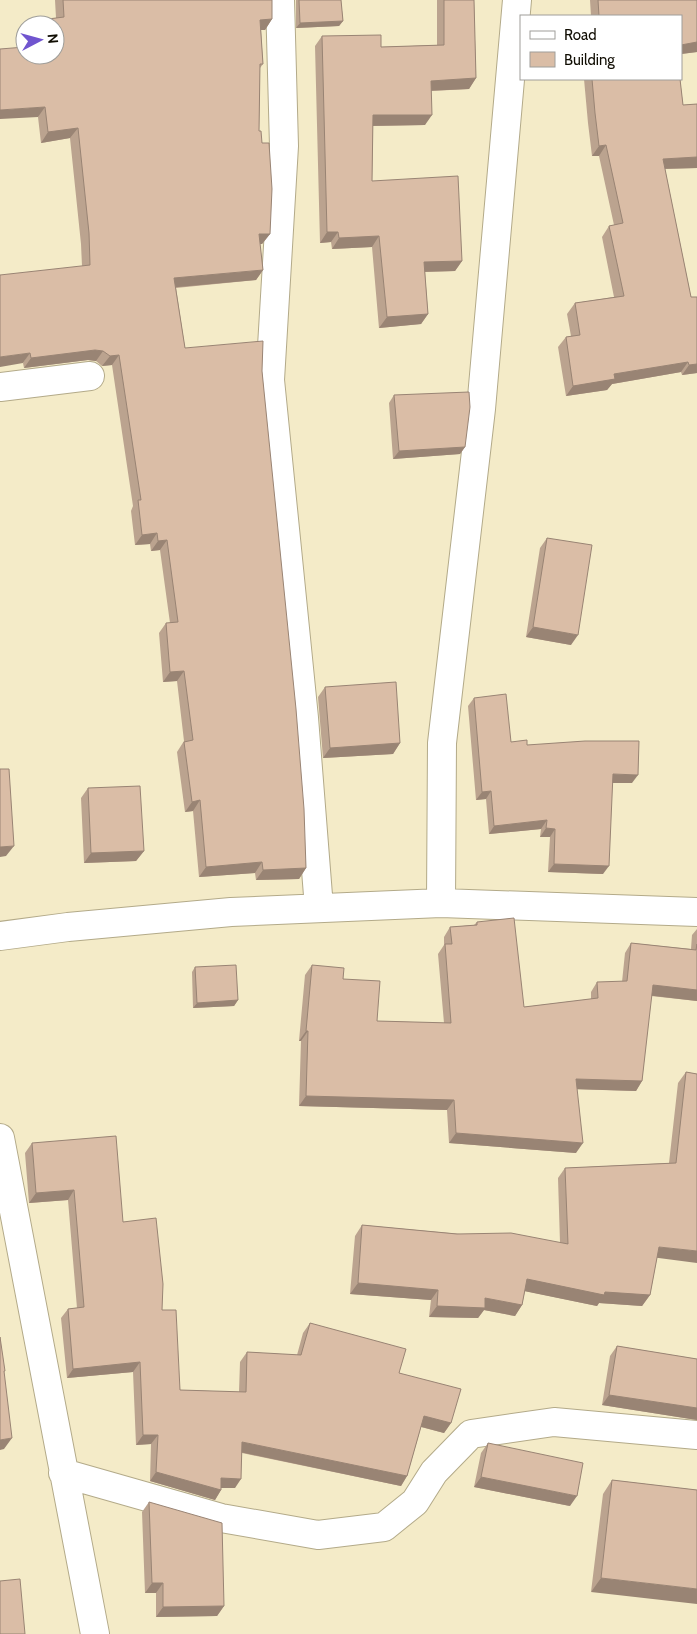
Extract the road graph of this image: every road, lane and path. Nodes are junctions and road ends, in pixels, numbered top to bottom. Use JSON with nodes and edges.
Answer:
{"nodes":[{"id":1,"x":280,"y":0,"type":"edge"},
{"id":2,"x":517,"y":0,"type":"edge"},
{"id":3,"x":90,"y":376,"type":"dead end"},
{"id":4,"x":0,"y":387,"type":"edge"},
{"id":5,"x":441,"y":903,"type":"junction"},
{"id":6,"x":320,"y":908,"type":"junction"},
{"id":7,"x":697,"y":912,"type":"edge"},
{"id":8,"x":0,"y":936,"type":"edge"},
{"id":9,"x":0,"y":1138,"type":"edge"},
{"id":10,"x":697,"y":1435,"type":"edge"},
{"id":11,"x":63,"y":1473,"type":"junction"},
{"id":12,"x":95,"y":1634,"type":"edge"}],
"edges":[{"from":1,"to":6,"type":"street"},
{"from":2,"to":5,"type":"street"},
{"from":3,"to":4,"type":"street"},
{"from":5,"to":6,"type":"street"},
{"from":5,"to":7,"type":"street"},
{"from":6,"to":8,"type":"street"},
{"from":9,"to":11,"type":"street"},
{"from":10,"to":11,"type":"street"},
{"from":11,"to":12,"type":"street"}]}
